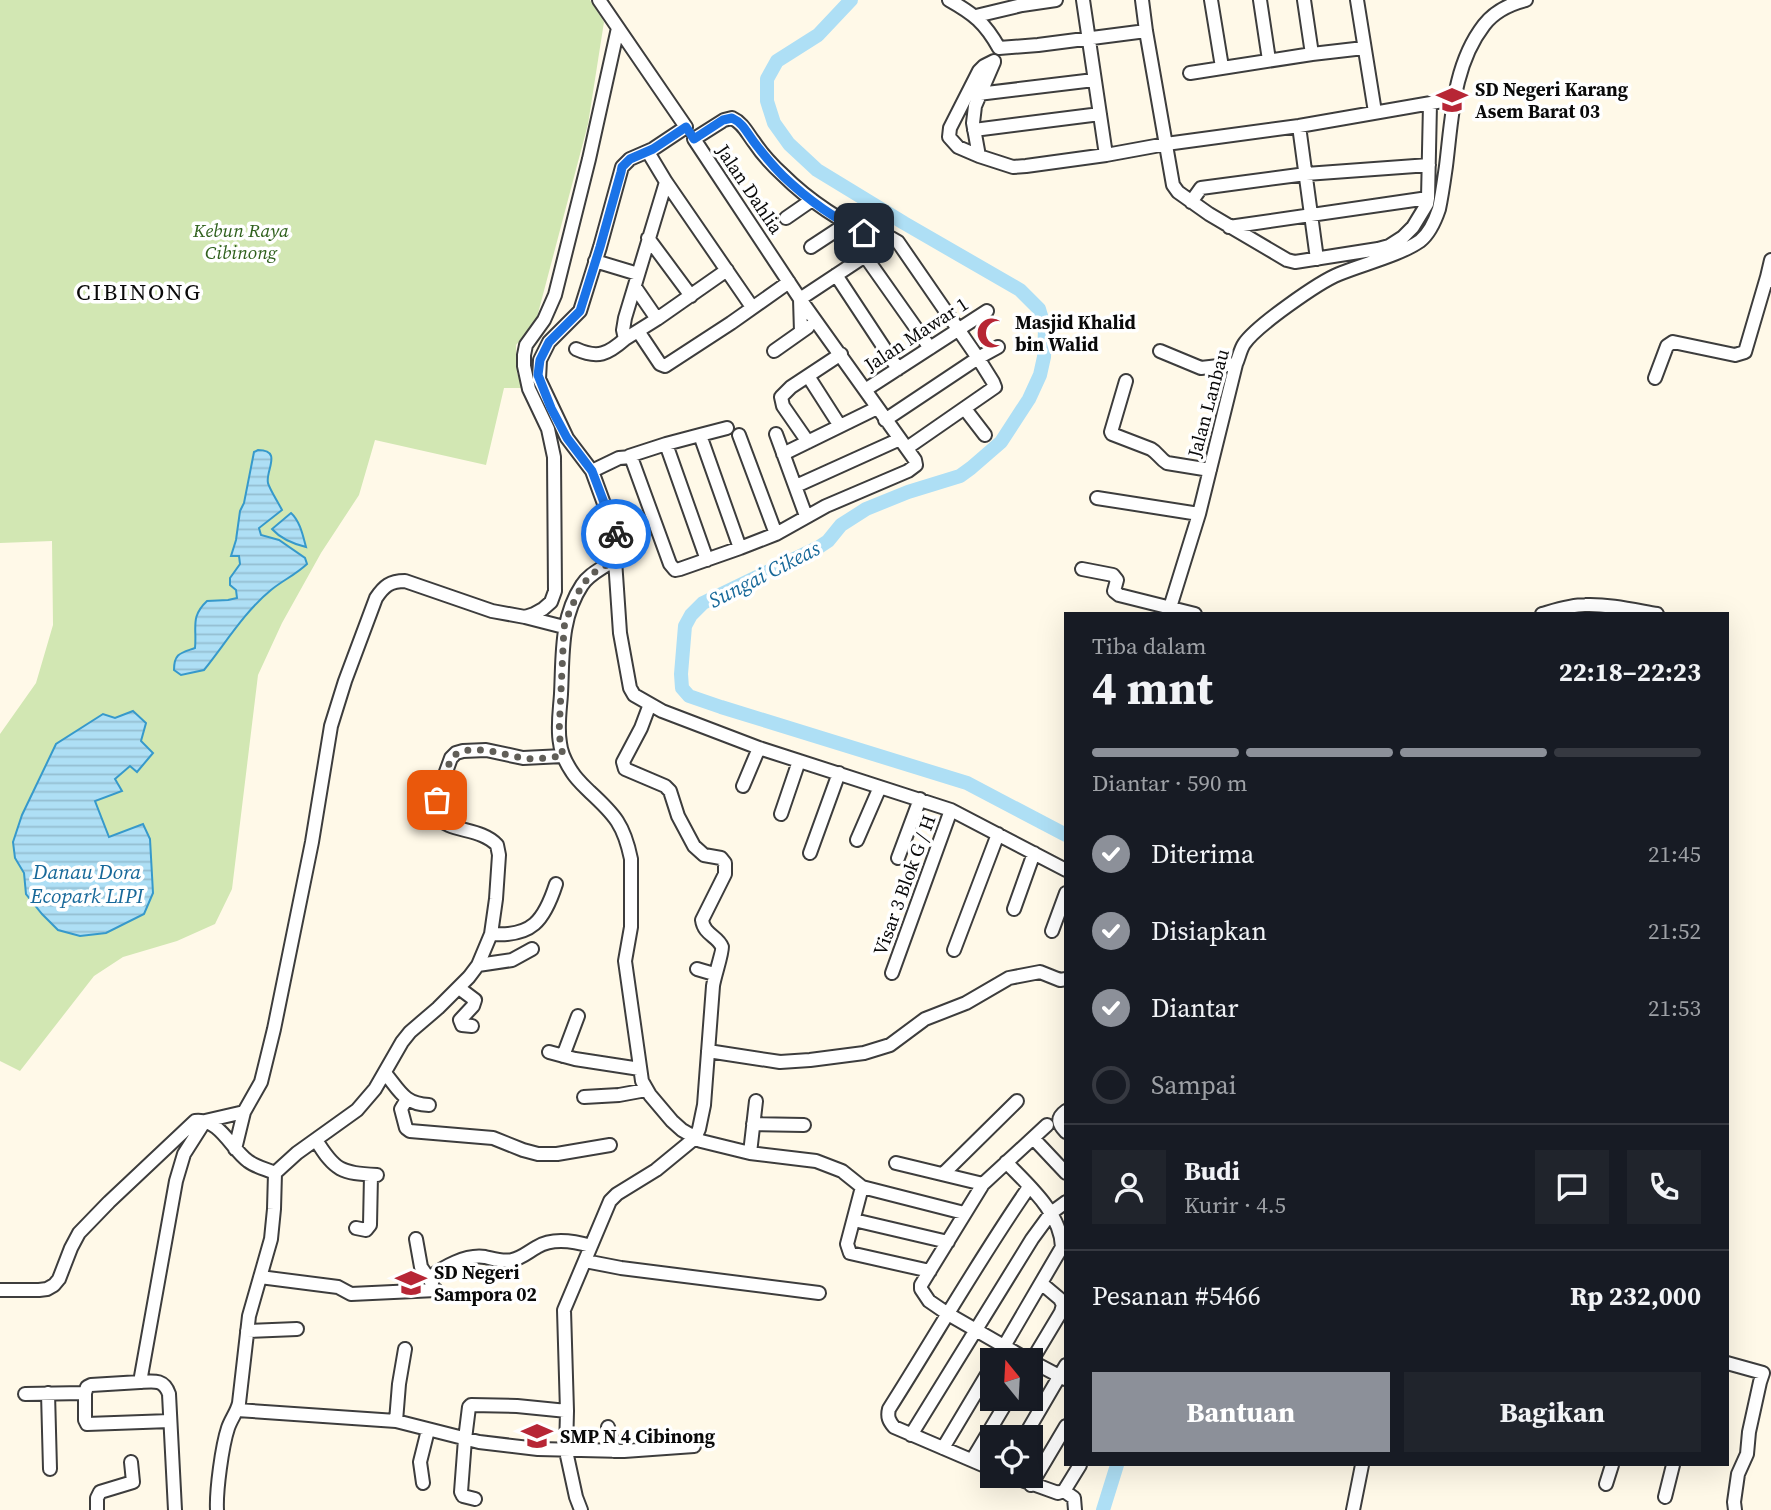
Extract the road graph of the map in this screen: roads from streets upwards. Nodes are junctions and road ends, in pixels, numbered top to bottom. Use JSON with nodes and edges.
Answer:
{"nodes":[{"id":1,"x":599,"y":0,"type":"edge"},
{"id":2,"x":1056,"y":0,"type":"edge"},
{"id":3,"x":1083,"y":0,"type":"edge"},
{"id":4,"x":1142,"y":0,"type":"edge"},
{"id":5,"x":1211,"y":0,"type":"edge"},
{"id":6,"x":1260,"y":0,"type":"edge"},
{"id":7,"x":1304,"y":0,"type":"edge"},
{"id":8,"x":1357,"y":0,"type":"edge"},
{"id":9,"x":1526,"y":0,"type":"edge"},
{"id":10,"x":956,"y":2,"type":"edge"},
{"id":11,"x":976,"y":16,"type":"junction"},
{"id":12,"x":618,"y":28,"type":"junction"},
{"id":13,"x":1146,"y":31,"type":"junction"},
{"id":14,"x":1087,"y":37,"type":"junction"},
{"id":15,"x":1364,"y":48,"type":"junction"},
{"id":16,"x":1312,"y":54,"type":"junction"},
{"id":17,"x":997,"y":55,"type":"junction"},
{"id":18,"x":1269,"y":60,"type":"junction"},
{"id":19,"x":1222,"y":67,"type":"junction"},
{"id":20,"x":1190,"y":73,"type":"dead end"},
{"id":21,"x":1094,"y":80,"type":"junction"},
{"id":22,"x":978,"y":94,"type":"junction"},
{"id":23,"x":1454,"y":99,"type":"junction"},
{"id":24,"x":1430,"y":104,"type":"junction"},
{"id":25,"x":1376,"y":112,"type":"junction"},
{"id":26,"x":1100,"y":114,"type":"junction"},
{"id":27,"x":1300,"y":126,"type":"junction"},
{"id":28,"x":686,"y":127,"type":"junction"},
{"id":29,"x":974,"y":130,"type":"junction"},
{"id":30,"x":694,"y":139,"type":"junction"},
{"id":31,"x":1166,"y":144,"type":"junction"},
{"id":32,"x":648,"y":152,"type":"junction"},
{"id":33,"x":1106,"y":155,"type":"junction"},
{"id":34,"x":979,"y":156,"type":"junction"},
{"id":35,"x":1429,"y":164,"type":"junction"},
{"id":36,"x":1306,"y":174,"type":"junction"},
{"id":37,"x":666,"y":182,"type":"junction"},
{"id":38,"x":1428,"y":198,"type":"junction"},
{"id":39,"x":812,"y":200,"type":"junction"},
{"id":40,"x":1191,"y":202,"type":"junction"},
{"id":41,"x":1311,"y":214,"type":"junction"},
{"id":42,"x":786,"y":218,"type":"dead end"},
{"id":43,"x":846,"y":224,"type":"junction"},
{"id":44,"x":1229,"y":227,"type":"junction"},
{"id":45,"x":648,"y":238,"type":"junction"},
{"id":46,"x":883,"y":242,"type":"junction"},
{"id":47,"x":811,"y":247,"type":"dead end"},
{"id":48,"x":865,"y":256,"type":"junction"},
{"id":49,"x":1317,"y":259,"type":"junction"},
{"id":50,"x":1771,"y":260,"type":"edge"},
{"id":51,"x":595,"y":261,"type":"junction"},
{"id":52,"x":727,"y":270,"type":"junction"},
{"id":53,"x":638,"y":274,"type":"junction"},
{"id":54,"x":836,"y":275,"type":"junction"},
{"id":55,"x":1769,"y":279,"type":"edge"},
{"id":56,"x":789,"y":282,"type":"junction"},
{"id":57,"x":635,"y":288,"type":"junction"},
{"id":58,"x":691,"y":296,"type":"junction"},
{"id":59,"x":800,"y":299,"type":"junction"},
{"id":60,"x":752,"y":307,"type":"junction"},
{"id":61,"x":987,"y":311,"type":"dead end"},
{"id":62,"x":657,"y":319,"type":"junction"},
{"id":63,"x":816,"y":321,"type":"junction"},
{"id":64,"x":958,"y":329,"type":"junction"},
{"id":65,"x":638,"y":331,"type":"junction"},
{"id":66,"x":801,"y":332,"type":"junction"},
{"id":67,"x":625,"y":339,"type":"junction"},
{"id":68,"x":998,"y":347,"type":"dead end"},
{"id":69,"x":930,"y":348,"type":"junction"},
{"id":70,"x":576,"y":349,"type":"dead end"},
{"id":71,"x":774,"y":351,"type":"dead end"},
{"id":72,"x":1160,"y":351,"type":"dead end"},
{"id":73,"x":841,"y":354,"type":"junction"},
{"id":74,"x":978,"y":358,"type":"junction"},
{"id":75,"x":1236,"y":364,"type":"junction"},
{"id":76,"x":898,"y":369,"type":"junction"},
{"id":77,"x":808,"y":376,"type":"junction"},
{"id":78,"x":1655,"y":378,"type":"dead end"},
{"id":79,"x":1126,"y":381,"type":"dead end"},
{"id":80,"x":865,"y":390,"type":"junction"},
{"id":81,"x":877,"y":408,"type":"junction"},
{"id":82,"x":965,"y":409,"type":"junction"},
{"id":83,"x":885,"y":420,"type":"junction"},
{"id":84,"x":841,"y":426,"type":"junction"},
{"id":85,"x":776,"y":434,"type":"dead end"},
{"id":86,"x":700,"y":435,"type":"junction"},
{"id":87,"x":985,"y":435,"type":"dead end"},
{"id":88,"x":808,"y":442,"type":"junction"},
{"id":89,"x":666,"y":444,"type":"junction"},
{"id":90,"x":903,"y":444,"type":"junction"},
{"id":91,"x":783,"y":454,"type":"junction"},
{"id":92,"x":631,"y":460,"type":"junction"},
{"id":93,"x":1210,"y":470,"type":"junction"},
{"id":94,"x":592,"y":471,"type":"junction"},
{"id":95,"x":796,"y":486,"type":"junction"},
{"id":96,"x":1097,"y":498,"type":"dead end"},
{"id":97,"x":1199,"y":514,"type":"junction"},
{"id":98,"x":806,"y":516,"type":"junction"},
{"id":99,"x":776,"y":534,"type":"junction"},
{"id":100,"x":740,"y":548,"type":"junction"},
{"id":101,"x":615,"y":560,"type":"junction"},
{"id":102,"x":707,"y":560,"type":"junction"},
{"id":103,"x":1082,"y":569,"type":"dead end"},
{"id":104,"x":551,"y":602,"type":"junction"},
{"id":105,"x":1169,"y":611,"type":"edge"},
{"id":106,"x":1550,"y":612,"type":"edge"},
{"id":107,"x":1644,"y":612,"type":"edge"},
{"id":108,"x":524,"y":617,"type":"junction"},
{"id":109,"x":561,"y":626,"type":"junction"},
{"id":110,"x":650,"y":704,"type":"junction"},
{"id":111,"x":760,"y":748,"type":"junction"},
{"id":112,"x":563,"y":756,"type":"junction"},
{"id":113,"x":799,"y":761,"type":"junction"},
{"id":114,"x":839,"y":773,"type":"junction"},
{"id":115,"x":743,"y":786,"type":"dead end"},
{"id":116,"x":880,"y":787,"type":"junction"},
{"id":117,"x":920,"y":799,"type":"junction"},
{"id":118,"x":951,"y":810,"type":"junction"},
{"id":119,"x":782,"y":814,"type":"dead end"},
{"id":120,"x":998,"y":834,"type":"junction"},
{"id":121,"x":857,"y":840,"type":"dead end"},
{"id":122,"x":810,"y":853,"type":"dead end"},
{"id":123,"x":1034,"y":853,"type":"junction"},
{"id":124,"x":898,"y":859,"type":"dead end"},
{"id":125,"x":1064,"y":869,"type":"edge"},
{"id":126,"x":556,"y":884,"type":"dead end"},
{"id":127,"x":1064,"y":898,"type":"edge"},
{"id":128,"x":1014,"y":909,"type":"dead end"},
{"id":129,"x":1052,"y":931,"type":"dead end"},
{"id":130,"x":491,"y":934,"type":"junction"},
{"id":131,"x":532,"y":949,"type":"dead end"},
{"id":132,"x":954,"y":950,"type":"dead end"},
{"id":133,"x":478,"y":965,"type":"junction"},
{"id":134,"x":697,"y":969,"type":"dead end"},
{"id":135,"x":892,"y":973,"type":"dead end"},
{"id":136,"x":714,"y":974,"type":"junction"},
{"id":137,"x":1064,"y":979,"type":"edge"},
{"id":138,"x":459,"y":988,"type":"junction"},
{"id":139,"x":578,"y":1016,"type":"dead end"},
{"id":140,"x":472,"y":1027,"type":"dead end"},
{"id":141,"x":708,"y":1051,"type":"junction"},
{"id":142,"x":548,"y":1052,"type":"dead end"},
{"id":143,"x":563,"y":1056,"type":"junction"},
{"id":144,"x":640,"y":1069,"type":"junction"},
{"id":145,"x":385,"y":1073,"type":"junction"},
{"id":146,"x":646,"y":1090,"type":"junction"},
{"id":147,"x":584,"y":1097,"type":"dead end"},
{"id":148,"x":407,"y":1099,"type":"junction"},
{"id":149,"x":756,"y":1101,"type":"dead end"},
{"id":150,"x":1017,"y":1101,"type":"dead end"},
{"id":151,"x":429,"y":1105,"type":"dead end"},
{"id":152,"x":244,"y":1112,"type":"junction"},
{"id":153,"x":1064,"y":1113,"type":"edge"},
{"id":154,"x":205,"y":1121,"type":"junction"},
{"id":155,"x":753,"y":1124,"type":"junction"},
{"id":156,"x":804,"y":1125,"type":"dead end"},
{"id":157,"x":1047,"y":1125,"type":"dead end"},
{"id":158,"x":1064,"y":1129,"type":"edge"},
{"id":159,"x":695,"y":1138,"type":"junction"},
{"id":160,"x":1033,"y":1138,"type":"junction"},
{"id":161,"x":316,"y":1140,"type":"junction"},
{"id":162,"x":610,"y":1145,"type":"dead end"},
{"id":163,"x":235,"y":1149,"type":"junction"},
{"id":164,"x":750,"y":1153,"type":"junction"},
{"id":165,"x":1006,"y":1162,"type":"junction"},
{"id":166,"x":896,"y":1163,"type":"dead end"},
{"id":167,"x":1064,"y":1171,"type":"edge"},
{"id":168,"x":275,"y":1173,"type":"junction"},
{"id":169,"x":943,"y":1174,"type":"junction"},
{"id":170,"x":983,"y":1184,"type":"junction"},
{"id":171,"x":862,"y":1187,"type":"junction"},
{"id":172,"x":1029,"y":1187,"type":"junction"},
{"id":173,"x":1064,"y":1203,"type":"edge"},
{"id":174,"x":964,"y":1213,"type":"junction"},
{"id":175,"x":1051,"y":1213,"type":"junction"},
{"id":176,"x":854,"y":1220,"type":"junction"},
{"id":177,"x":356,"y":1228,"type":"dead end"},
{"id":178,"x":416,"y":1238,"type":"dead end"},
{"id":179,"x":948,"y":1242,"type":"junction"},
{"id":180,"x":591,"y":1246,"type":"junction"},
{"id":181,"x":585,"y":1261,"type":"junction"},
{"id":182,"x":930,"y":1271,"type":"junction"},
{"id":183,"x":260,"y":1277,"type":"junction"},
{"id":184,"x":429,"y":1278,"type":"junction"},
{"id":185,"x":1041,"y":1283,"type":"junction"},
{"id":186,"x":0,"y":1290,"type":"edge"},
{"id":187,"x":819,"y":1293,"type":"dead end"},
{"id":188,"x":948,"y":1314,"type":"junction"},
{"id":189,"x":298,"y":1329,"type":"dead end"},
{"id":190,"x":975,"y":1329,"type":"junction"},
{"id":191,"x":247,"y":1331,"type":"junction"},
{"id":192,"x":1004,"y":1347,"type":"joint"},
{"id":193,"x":1038,"y":1348,"type":"edge"},
{"id":194,"x":405,"y":1349,"type":"dead end"},
{"id":195,"x":1729,"y":1363,"type":"edge"},
{"id":196,"x":1043,"y":1366,"type":"edge"},
{"id":197,"x":1767,"y":1371,"type":"edge"},
{"id":198,"x":1064,"y":1373,"type":"edge"},
{"id":199,"x":140,"y":1382,"type":"junction"},
{"id":200,"x":980,"y":1386,"type":"edge"},
{"id":201,"x":48,"y":1393,"type":"junction"},
{"id":202,"x":85,"y":1393,"type":"junction"},
{"id":203,"x":25,"y":1394,"type":"dead end"},
{"id":204,"x":237,"y":1410,"type":"junction"},
{"id":205,"x":567,"y":1411,"type":"junction"},
{"id":206,"x":1001,"y":1411,"type":"edge"},
{"id":207,"x":170,"y":1421,"type":"junction"},
{"id":208,"x":396,"y":1421,"type":"junction"},
{"id":209,"x":1032,"y":1425,"type":"edge"},
{"id":210,"x":608,"y":1427,"type":"dead end"},
{"id":211,"x":1064,"y":1429,"type":"edge"},
{"id":212,"x":428,"y":1430,"type":"junction"},
{"id":213,"x":911,"y":1435,"type":"junction"},
{"id":214,"x":465,"y":1439,"type":"junction"},
{"id":215,"x":694,"y":1446,"type":"dead end"},
{"id":216,"x":943,"y":1448,"type":"junction"},
{"id":217,"x":566,"y":1451,"type":"junction"},
{"id":218,"x":614,"y":1451,"type":"junction"},
{"id":219,"x":972,"y":1460,"type":"junction"},
{"id":220,"x":131,"y":1462,"type":"dead end"},
{"id":221,"x":980,"y":1464,"type":"edge"},
{"id":222,"x":1043,"y":1465,"type":"edge"},
{"id":223,"x":1079,"y":1466,"type":"edge"},
{"id":224,"x":1362,"y":1466,"type":"edge"},
{"id":225,"x":1612,"y":1466,"type":"edge"},
{"id":226,"x":1673,"y":1466,"type":"edge"},
{"id":227,"x":50,"y":1469,"type":"dead end"},
{"id":228,"x":423,"y":1483,"type":"dead end"},
{"id":229,"x":1606,"y":1484,"type":"dead end"},
{"id":230,"x":1041,"y":1488,"type":"edge"},
{"id":231,"x":1064,"y":1491,"type":"junction"},
{"id":232,"x":1665,"y":1497,"type":"dead end"},
{"id":233,"x":475,"y":1499,"type":"dead end"},
{"id":234,"x":97,"y":1510,"type":"edge"},
{"id":235,"x":175,"y":1510,"type":"edge"},
{"id":236,"x":217,"y":1510,"type":"edge"},
{"id":237,"x":581,"y":1510,"type":"edge"},
{"id":238,"x":1075,"y":1510,"type":"edge"},
{"id":239,"x":1353,"y":1510,"type":"edge"},
{"id":240,"x":1735,"y":1510,"type":"edge"}],
"edges":[{"from":1,"to":12,"type":"street"},
{"from":2,"to":11,"type":"street"},
{"from":3,"to":14,"type":"street"},
{"from":4,"to":13,"type":"street"},
{"from":5,"to":19,"type":"street"},
{"from":6,"to":18,"type":"street"},
{"from":7,"to":16,"type":"street"},
{"from":8,"to":15,"type":"street"},
{"from":9,"to":23,"type":"street","name":"Jalan Lanbau"},
{"from":10,"to":11,"type":"street"},
{"from":11,"to":17,"type":"street"},
{"from":12,"to":28,"type":"street"},
{"from":12,"to":104,"type":"street"},
{"from":13,"to":14,"type":"street"},
{"from":13,"to":31,"type":"street"},
{"from":14,"to":17,"type":"street"},
{"from":14,"to":21,"type":"street"},
{"from":15,"to":16,"type":"street"},
{"from":15,"to":25,"type":"street"},
{"from":16,"to":18,"type":"street"},
{"from":17,"to":22,"type":"street"},
{"from":17,"to":34,"type":"street"},
{"from":18,"to":19,"type":"street"},
{"from":19,"to":20,"type":"street"},
{"from":21,"to":22,"type":"street"},
{"from":21,"to":26,"type":"street"},
{"from":22,"to":29,"type":"street"},
{"from":23,"to":24,"type":"street"},
{"from":23,"to":75,"type":"street","name":"Jalan Lanbau"},
{"from":24,"to":25,"type":"street"},
{"from":24,"to":35,"type":"street"},
{"from":25,"to":27,"type":"street"},
{"from":26,"to":29,"type":"street"},
{"from":26,"to":33,"type":"street"},
{"from":27,"to":31,"type":"street"},
{"from":27,"to":36,"type":"street"},
{"from":28,"to":30,"type":"street"},
{"from":28,"to":32,"type":"street"},
{"from":29,"to":34,"type":"street"},
{"from":30,"to":39,"type":"street","name":"Jalan Dahlia"},
{"from":30,"to":56,"type":"street","name":"Jalan Dahlia"},
{"from":31,"to":33,"type":"street"},
{"from":31,"to":40,"type":"street"},
{"from":32,"to":37,"type":"street"},
{"from":32,"to":51,"type":"street"},
{"from":33,"to":34,"type":"street"},
{"from":35,"to":36,"type":"street"},
{"from":35,"to":38,"type":"street"},
{"from":36,"to":40,"type":"street"},
{"from":36,"to":41,"type":"street"},
{"from":37,"to":45,"type":"street"},
{"from":37,"to":52,"type":"street"},
{"from":38,"to":41,"type":"street"},
{"from":38,"to":49,"type":"street"},
{"from":39,"to":42,"type":"street"},
{"from":39,"to":43,"type":"street","name":"Jalan Dahlia"},
{"from":40,"to":44,"type":"street"},
{"from":41,"to":44,"type":"street"},
{"from":41,"to":49,"type":"street"},
{"from":43,"to":46,"type":"street","name":"Jalan Dahlia"},
{"from":43,"to":47,"type":"street"},
{"from":44,"to":49,"type":"street"},
{"from":45,"to":53,"type":"street"},
{"from":45,"to":58,"type":"street"},
{"from":46,"to":48,"type":"street"},
{"from":46,"to":64,"type":"street","name":"Jalan Dahlia"},
{"from":48,"to":54,"type":"street"},
{"from":48,"to":69,"type":"street"},
{"from":50,"to":55,"type":"street"},
{"from":51,"to":53,"type":"street"},
{"from":51,"to":94,"type":"street"},
{"from":52,"to":58,"type":"street"},
{"from":52,"to":60,"type":"street"},
{"from":53,"to":57,"type":"street"},
{"from":54,"to":59,"type":"street"},
{"from":54,"to":76,"type":"street"},
{"from":55,"to":78,"type":"street"},
{"from":56,"to":59,"type":"street","name":"Jalan Dahlia"},
{"from":56,"to":60,"type":"street"},
{"from":57,"to":62,"type":"street"},
{"from":57,"to":67,"type":"street"},
{"from":58,"to":62,"type":"street"},
{"from":59,"to":63,"type":"street","name":"Jalan Dahlia"},
{"from":59,"to":66,"type":"street"},
{"from":60,"to":65,"type":"street"},
{"from":61,"to":64,"type":"street","name":"Jalan Mawar 1"},
{"from":62,"to":65,"type":"street"},
{"from":63,"to":66,"type":"street"},
{"from":63,"to":73,"type":"street","name":"Jalan Dahlia"},
{"from":64,"to":69,"type":"street","name":"Jalan Mawar 1"},
{"from":64,"to":74,"type":"street"},
{"from":65,"to":67,"type":"street"},
{"from":66,"to":71,"type":"street"},
{"from":67,"to":70,"type":"street"},
{"from":68,"to":74,"type":"street"},
{"from":69,"to":76,"type":"street","name":"Jalan Mawar 1"},
{"from":72,"to":75,"type":"street"},
{"from":73,"to":77,"type":"street"},
{"from":73,"to":80,"type":"street","name":"Jalan Dahlia"},
{"from":74,"to":82,"type":"street"},
{"from":74,"to":83,"type":"street"},
{"from":75,"to":93,"type":"street","name":"Jalan Lanbau"},
{"from":76,"to":80,"type":"street","name":"Jalan Mawar 1"},
{"from":77,"to":84,"type":"street"},
{"from":77,"to":88,"type":"street"},
{"from":79,"to":93,"type":"street"},
{"from":80,"to":81,"type":"street","name":"Jalan Dahlia"},
{"from":81,"to":83,"type":"street","name":"Jalan Dahlia"},
{"from":81,"to":84,"type":"street"},
{"from":82,"to":87,"type":"street"},
{"from":82,"to":90,"type":"street"},
{"from":83,"to":90,"type":"street","name":"Jalan Dahlia"},
{"from":84,"to":88,"type":"street"},
{"from":85,"to":91,"type":"street"},
{"from":86,"to":89,"type":"street"},
{"from":86,"to":99,"type":"street"},
{"from":86,"to":100,"type":"street"},
{"from":88,"to":91,"type":"street"},
{"from":89,"to":92,"type":"street"},
{"from":89,"to":102,"type":"street"},
{"from":90,"to":95,"type":"street"},
{"from":90,"to":98,"type":"street","name":"Jalan Dahlia"},
{"from":91,"to":95,"type":"street"},
{"from":92,"to":94,"type":"street"},
{"from":92,"to":102,"type":"street"},
{"from":93,"to":97,"type":"street","name":"Jalan Lanbau"},
{"from":94,"to":101,"type":"street"},
{"from":95,"to":98,"type":"street"},
{"from":96,"to":97,"type":"street"},
{"from":97,"to":105,"type":"street","name":"Jalan Lanbau"},
{"from":98,"to":99,"type":"street"},
{"from":99,"to":100,"type":"street"},
{"from":100,"to":102,"type":"street"},
{"from":101,"to":109,"type":"street"},
{"from":101,"to":110,"type":"street"},
{"from":103,"to":105,"type":"street"},
{"from":104,"to":108,"type":"street"},
{"from":104,"to":109,"type":"street"},
{"from":106,"to":107,"type":"street"},
{"from":108,"to":109,"type":"street"},
{"from":108,"to":152,"type":"street"},
{"from":109,"to":112,"type":"street"},
{"from":110,"to":111,"type":"street"},
{"from":110,"to":136,"type":"street"},
{"from":111,"to":113,"type":"street"},
{"from":111,"to":115,"type":"street"},
{"from":112,"to":130,"type":"street"},
{"from":112,"to":144,"type":"street"},
{"from":113,"to":114,"type":"street"},
{"from":113,"to":119,"type":"street"},
{"from":114,"to":116,"type":"street"},
{"from":114,"to":122,"type":"street"},
{"from":116,"to":117,"type":"street"},
{"from":116,"to":121,"type":"street"},
{"from":117,"to":118,"type":"street"},
{"from":117,"to":124,"type":"street"},
{"from":118,"to":120,"type":"street"},
{"from":118,"to":135,"type":"street","name":"Visar 3 Blok G / H"},
{"from":120,"to":123,"type":"street"},
{"from":120,"to":132,"type":"street"},
{"from":123,"to":125,"type":"street"},
{"from":123,"to":128,"type":"street"},
{"from":126,"to":130,"type":"street"},
{"from":127,"to":129,"type":"street"},
{"from":130,"to":133,"type":"street"},
{"from":131,"to":133,"type":"street"},
{"from":133,"to":138,"type":"street"},
{"from":134,"to":136,"type":"street"},
{"from":136,"to":141,"type":"street"},
{"from":137,"to":141,"type":"street"},
{"from":138,"to":140,"type":"street"},
{"from":138,"to":145,"type":"street"},
{"from":139,"to":143,"type":"street"},
{"from":141,"to":159,"type":"street"},
{"from":142,"to":143,"type":"street"},
{"from":143,"to":144,"type":"street"},
{"from":144,"to":146,"type":"street"},
{"from":145,"to":148,"type":"street"},
{"from":145,"to":161,"type":"street"},
{"from":146,"to":147,"type":"street"},
{"from":146,"to":159,"type":"street"},
{"from":148,"to":151,"type":"street"},
{"from":148,"to":162,"type":"street"},
{"from":149,"to":155,"type":"street"},
{"from":150,"to":169,"type":"street"},
{"from":152,"to":154,"type":"street"},
{"from":152,"to":163,"type":"street"},
{"from":153,"to":158,"type":"street"},
{"from":154,"to":163,"type":"street"},
{"from":154,"to":186,"type":"street"},
{"from":154,"to":199,"type":"street"},
{"from":155,"to":156,"type":"street"},
{"from":155,"to":164,"type":"street"},
{"from":157,"to":160,"type":"street"},
{"from":159,"to":164,"type":"street"},
{"from":159,"to":180,"type":"street"},
{"from":160,"to":165,"type":"street"},
{"from":160,"to":167,"type":"street"},
{"from":161,"to":168,"type":"street"},
{"from":161,"to":177,"type":"street"},
{"from":163,"to":168,"type":"street"},
{"from":164,"to":171,"type":"street"},
{"from":165,"to":170,"type":"street"},
{"from":165,"to":172,"type":"street"},
{"from":166,"to":169,"type":"street"},
{"from":168,"to":183,"type":"street"},
{"from":169,"to":170,"type":"street"},
{"from":170,"to":174,"type":"street"},
{"from":171,"to":174,"type":"street"},
{"from":171,"to":176,"type":"street"},
{"from":172,"to":175,"type":"street"},
{"from":172,"to":188,"type":"street"},
{"from":173,"to":175,"type":"street"},
{"from":174,"to":179,"type":"street"},
{"from":175,"to":185,"type":"street"},
{"from":175,"to":190,"type":"street"},
{"from":176,"to":179,"type":"street"},
{"from":176,"to":182,"type":"street"},
{"from":178,"to":184,"type":"street"},
{"from":179,"to":182,"type":"street"},
{"from":180,"to":181,"type":"street"},
{"from":180,"to":184,"type":"street"},
{"from":181,"to":187,"type":"street"},
{"from":181,"to":205,"type":"street"},
{"from":182,"to":188,"type":"street"},
{"from":183,"to":184,"type":"street"},
{"from":183,"to":191,"type":"street"},
{"from":185,"to":192,"type":"street"},
{"from":185,"to":193,"type":"street"},
{"from":188,"to":190,"type":"street"},
{"from":188,"to":213,"type":"street"},
{"from":189,"to":191,"type":"street"},
{"from":190,"to":192,"type":"street"},
{"from":190,"to":213,"type":"street"},
{"from":191,"to":204,"type":"street"},
{"from":194,"to":208,"type":"street"},
{"from":195,"to":197,"type":"street"},
{"from":196,"to":198,"type":"street"},
{"from":197,"to":240,"type":"street"},
{"from":198,"to":209,"type":"street"},
{"from":199,"to":202,"type":"street"},
{"from":199,"to":207,"type":"street"},
{"from":200,"to":216,"type":"street"},
{"from":201,"to":202,"type":"street"},
{"from":201,"to":203,"type":"street"},
{"from":201,"to":227,"type":"street"},
{"from":202,"to":207,"type":"street"},
{"from":204,"to":208,"type":"street"},
{"from":204,"to":236,"type":"street"},
{"from":205,"to":214,"type":"street"},
{"from":205,"to":217,"type":"street"},
{"from":206,"to":219,"type":"street"},
{"from":207,"to":235,"type":"street"},
{"from":208,"to":212,"type":"street"},
{"from":210,"to":218,"type":"street"},
{"from":211,"to":222,"type":"street"},
{"from":212,"to":214,"type":"street"},
{"from":212,"to":228,"type":"street"},
{"from":213,"to":216,"type":"street"},
{"from":214,"to":217,"type":"street"},
{"from":214,"to":233,"type":"street"},
{"from":215,"to":218,"type":"street"},
{"from":216,"to":219,"type":"street"},
{"from":217,"to":218,"type":"street"},
{"from":217,"to":237,"type":"street"},
{"from":219,"to":221,"type":"street"},
{"from":220,"to":234,"type":"street"},
{"from":223,"to":231,"type":"street"},
{"from":224,"to":239,"type":"street"},
{"from":225,"to":229,"type":"street"},
{"from":226,"to":232,"type":"street"},
{"from":230,"to":231,"type":"street"},
{"from":231,"to":238,"type":"street"}]}
